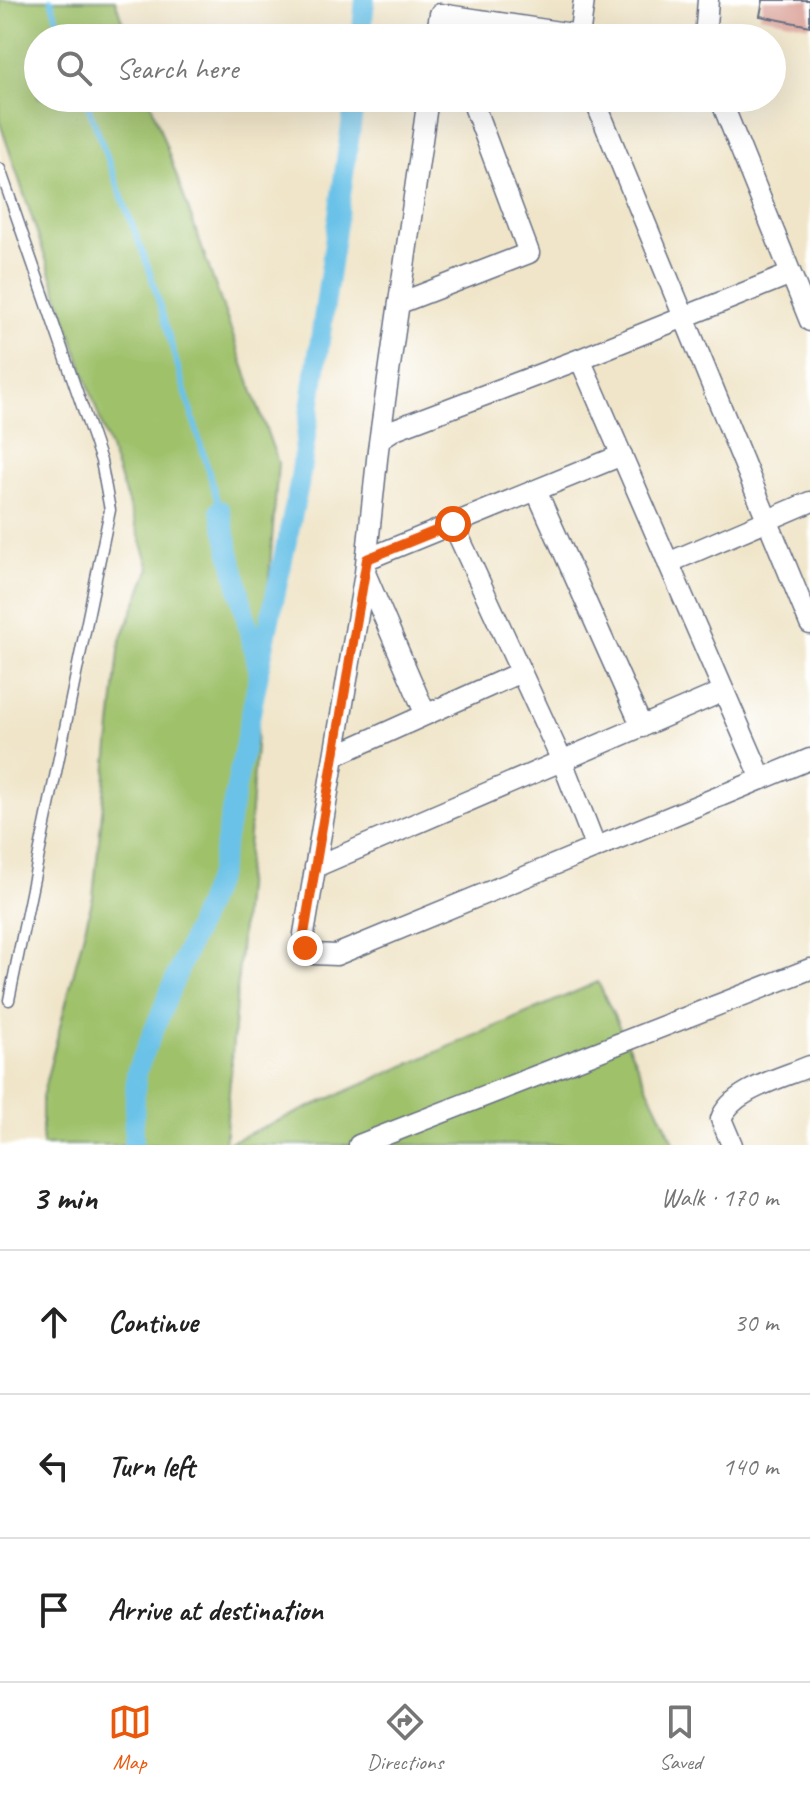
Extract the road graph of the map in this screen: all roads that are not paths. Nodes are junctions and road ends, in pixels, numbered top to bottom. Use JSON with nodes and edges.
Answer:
{"nodes":[{"id":1,"x":584,"y":0,"type":"edge"},
{"id":2,"x":708,"y":0,"type":"edge"},
{"id":3,"x":475,"y":9,"type":"edge"},
{"id":4,"x":438,"y":24,"type":"edge"},
{"id":5,"x":533,"y":24,"type":"edge"},
{"id":6,"x":581,"y":24,"type":"edge"},
{"id":7,"x":706,"y":24,"type":"edge"},
{"id":8,"x":426,"y":112,"type":"edge"},
{"id":9,"x":476,"y":112,"type":"edge"},
{"id":10,"x":600,"y":112,"type":"edge"},
{"id":11,"x":726,"y":112,"type":"edge"},
{"id":12,"x":0,"y":169,"type":"edge"},
{"id":13,"x":791,"y":274,"type":"junction"},
{"id":14,"x":400,"y":303,"type":"junction"},
{"id":15,"x":682,"y":317,"type":"junction"},
{"id":16,"x":810,"y":321,"type":"edge"},
{"id":17,"x":580,"y":359,"type":"junction"},
{"id":18,"x":381,"y":438,"type":"junction"},
{"id":19,"x":622,"y":455,"type":"junction"},
{"id":20,"x":536,"y":490,"type":"junction"},
{"id":21,"x":810,"y":502,"type":"edge"},
{"id":22,"x":766,"y":520,"type":"junction"},
{"id":23,"x":453,"y":524,"type":"junction"},
{"id":24,"x":668,"y":563,"type":"junction"},
{"id":25,"x":366,"y":566,"type":"junction"},
{"id":26,"x":810,"y":624,"type":"edge"},
{"id":27,"x":521,"y":672,"type":"junction"},
{"id":28,"x":724,"y":691,"type":"junction"},
{"id":29,"x":425,"y":713,"type":"junction"},
{"id":30,"x":642,"y":727,"type":"junction"},
{"id":31,"x":334,"y":756,"type":"junction"},
{"id":32,"x":810,"y":759,"type":"edge"},
{"id":33,"x":562,"y":761,"type":"junction"},
{"id":34,"x":762,"y":779,"type":"junction"},
{"id":35,"x":596,"y":848,"type":"junction"},
{"id":36,"x":315,"y":867,"type":"junction"},
{"id":37,"x":810,"y":969,"type":"edge"},
{"id":38,"x":9,"y":1000,"type":"dead end"},
{"id":39,"x":810,"y":1066,"type":"edge"},
{"id":40,"x":359,"y":1145,"type":"edge"},
{"id":41,"x":732,"y":1145,"type":"edge"}],
"edges":[{"from":1,"to":6,"type":"street"},
{"from":2,"to":7,"type":"street"},
{"from":3,"to":4,"type":"street"},
{"from":3,"to":5,"type":"street"},
{"from":8,"to":14,"type":"street"},
{"from":9,"to":14,"type":"street"},
{"from":10,"to":15,"type":"street"},
{"from":11,"to":13,"type":"street"},
{"from":12,"to":38,"type":"lane"},
{"from":13,"to":15,"type":"street"},
{"from":13,"to":16,"type":"street"},
{"from":14,"to":18,"type":"street"},
{"from":15,"to":17,"type":"street"},
{"from":15,"to":22,"type":"street"},
{"from":17,"to":18,"type":"street"},
{"from":17,"to":19,"type":"street"},
{"from":18,"to":25,"type":"street"},
{"from":19,"to":20,"type":"street"},
{"from":19,"to":24,"type":"street"},
{"from":20,"to":23,"type":"street"},
{"from":20,"to":30,"type":"street"},
{"from":21,"to":22,"type":"street"},
{"from":22,"to":24,"type":"street"},
{"from":22,"to":26,"type":"street"},
{"from":23,"to":25,"type":"street"},
{"from":23,"to":27,"type":"street"},
{"from":24,"to":28,"type":"street"},
{"from":25,"to":29,"type":"street"},
{"from":25,"to":31,"type":"street"},
{"from":27,"to":29,"type":"street"},
{"from":27,"to":33,"type":"street"},
{"from":28,"to":30,"type":"street"},
{"from":28,"to":34,"type":"street"},
{"from":29,"to":31,"type":"street"},
{"from":30,"to":33,"type":"street"},
{"from":31,"to":36,"type":"street"},
{"from":32,"to":34,"type":"street"},
{"from":33,"to":35,"type":"street"},
{"from":33,"to":36,"type":"street"},
{"from":34,"to":35,"type":"street"},
{"from":35,"to":36,"type":"street"},
{"from":37,"to":40,"type":"street"},
{"from":39,"to":41,"type":"street"}]}
